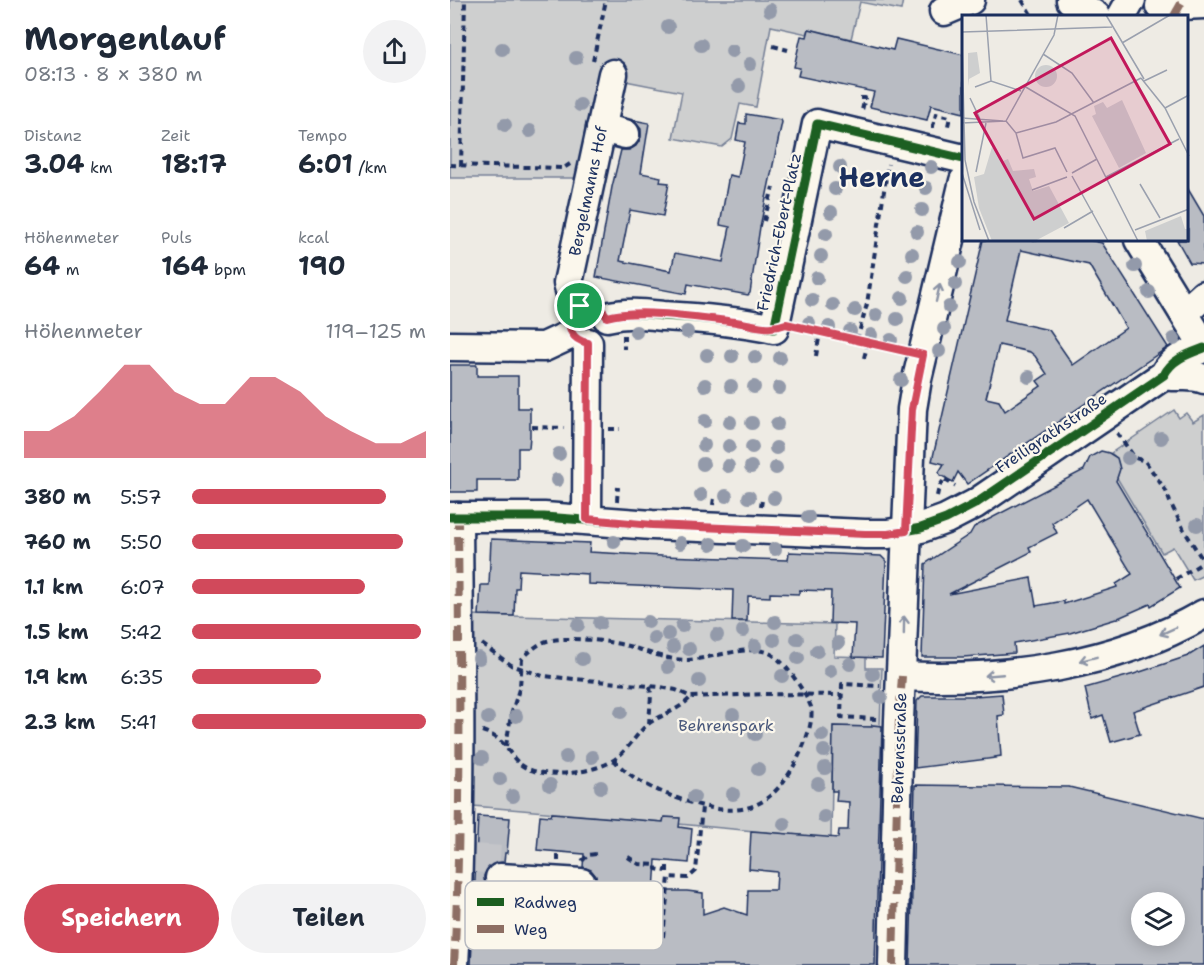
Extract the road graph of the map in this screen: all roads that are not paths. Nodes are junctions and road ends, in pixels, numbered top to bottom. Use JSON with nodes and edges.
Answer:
{"nodes":[{"id":1,"x":970,"y":0,"type":"edge"},
{"id":2,"x":1071,"y":0,"type":"edge"},
{"id":3,"x":1131,"y":0,"type":"edge"},
{"id":4,"x":1204,"y":4,"type":"edge"},
{"id":5,"x":1159,"y":8,"type":"edge"},
{"id":6,"x":944,"y":11,"type":"dead end"},
{"id":7,"x":1094,"y":15,"type":"edge"},
{"id":8,"x":1123,"y":15,"type":"edge"},
{"id":9,"x":602,"y":70,"type":"road end"},
{"id":10,"x":962,"y":159,"type":"edge"},
{"id":11,"x":962,"y":189,"type":"edge"},
{"id":12,"x":1141,"y":242,"type":"edge"},
{"id":13,"x":1194,"y":304,"type":"edge"},
{"id":14,"x":580,"y":306,"type":"junction"},
{"id":15,"x":607,"y":317,"type":"junction"},
{"id":16,"x":580,"y":338,"type":"junction"},
{"id":17,"x":450,"y":346,"type":"edge"},
{"id":18,"x":1204,"y":347,"type":"edge"},
{"id":19,"x":1164,"y":375,"type":"junction"},
{"id":20,"x":1204,"y":379,"type":"edge"},
{"id":21,"x":454,"y":516,"type":"edge"},
{"id":22,"x":587,"y":519,"type":"junction"},
{"id":23,"x":906,"y":531,"type":"junction"},
{"id":24,"x":1204,"y":614,"type":"edge"},
{"id":25,"x":902,"y":681,"type":"junction"},
{"id":26,"x":502,"y":869,"type":"tunnel mouth"},
{"id":27,"x":578,"y":876,"type":"dead end"},
{"id":28,"x":454,"y":965,"type":"edge"},
{"id":29,"x":893,"y":965,"type":"edge"}],
"edges":[{"from":1,"to":6,"type":"street"},
{"from":2,"to":7,"type":"street"},
{"from":3,"to":8,"type":"street"},
{"from":4,"to":5,"type":"street"},
{"from":9,"to":14,"type":"street","name":"Bergelmanns Hof"},
{"from":10,"to":15,"type":"street","name":"Friedrich-Ebert-Platz"},
{"from":23,"to":11,"type":"street","one_way":true},
{"from":12,"to":13,"type":"street"},
{"from":13,"to":18,"type":"street"},
{"from":14,"to":15,"type":"street"},
{"from":14,"to":16,"type":"street"},
{"from":15,"to":16,"type":"street"},
{"from":16,"to":17,"type":"street"},
{"from":16,"to":22,"type":"street"},
{"from":18,"to":19,"type":"street","name":"Freiligrathstraße"},
{"from":19,"to":20,"type":"street"},
{"from":19,"to":23,"type":"street","name":"Freiligrathstraße"},
{"from":21,"to":22,"type":"street"},
{"from":21,"to":28,"type":"street"},
{"from":22,"to":23,"type":"street"},
{"from":25,"to":23,"type":"street","name":"Behrensstraße","one_way":true},
{"from":24,"to":25,"type":"street","one_way":true},
{"from":25,"to":29,"type":"street","name":"Behrensstraße"},
{"from":26,"to":27,"type":"street"}]}
